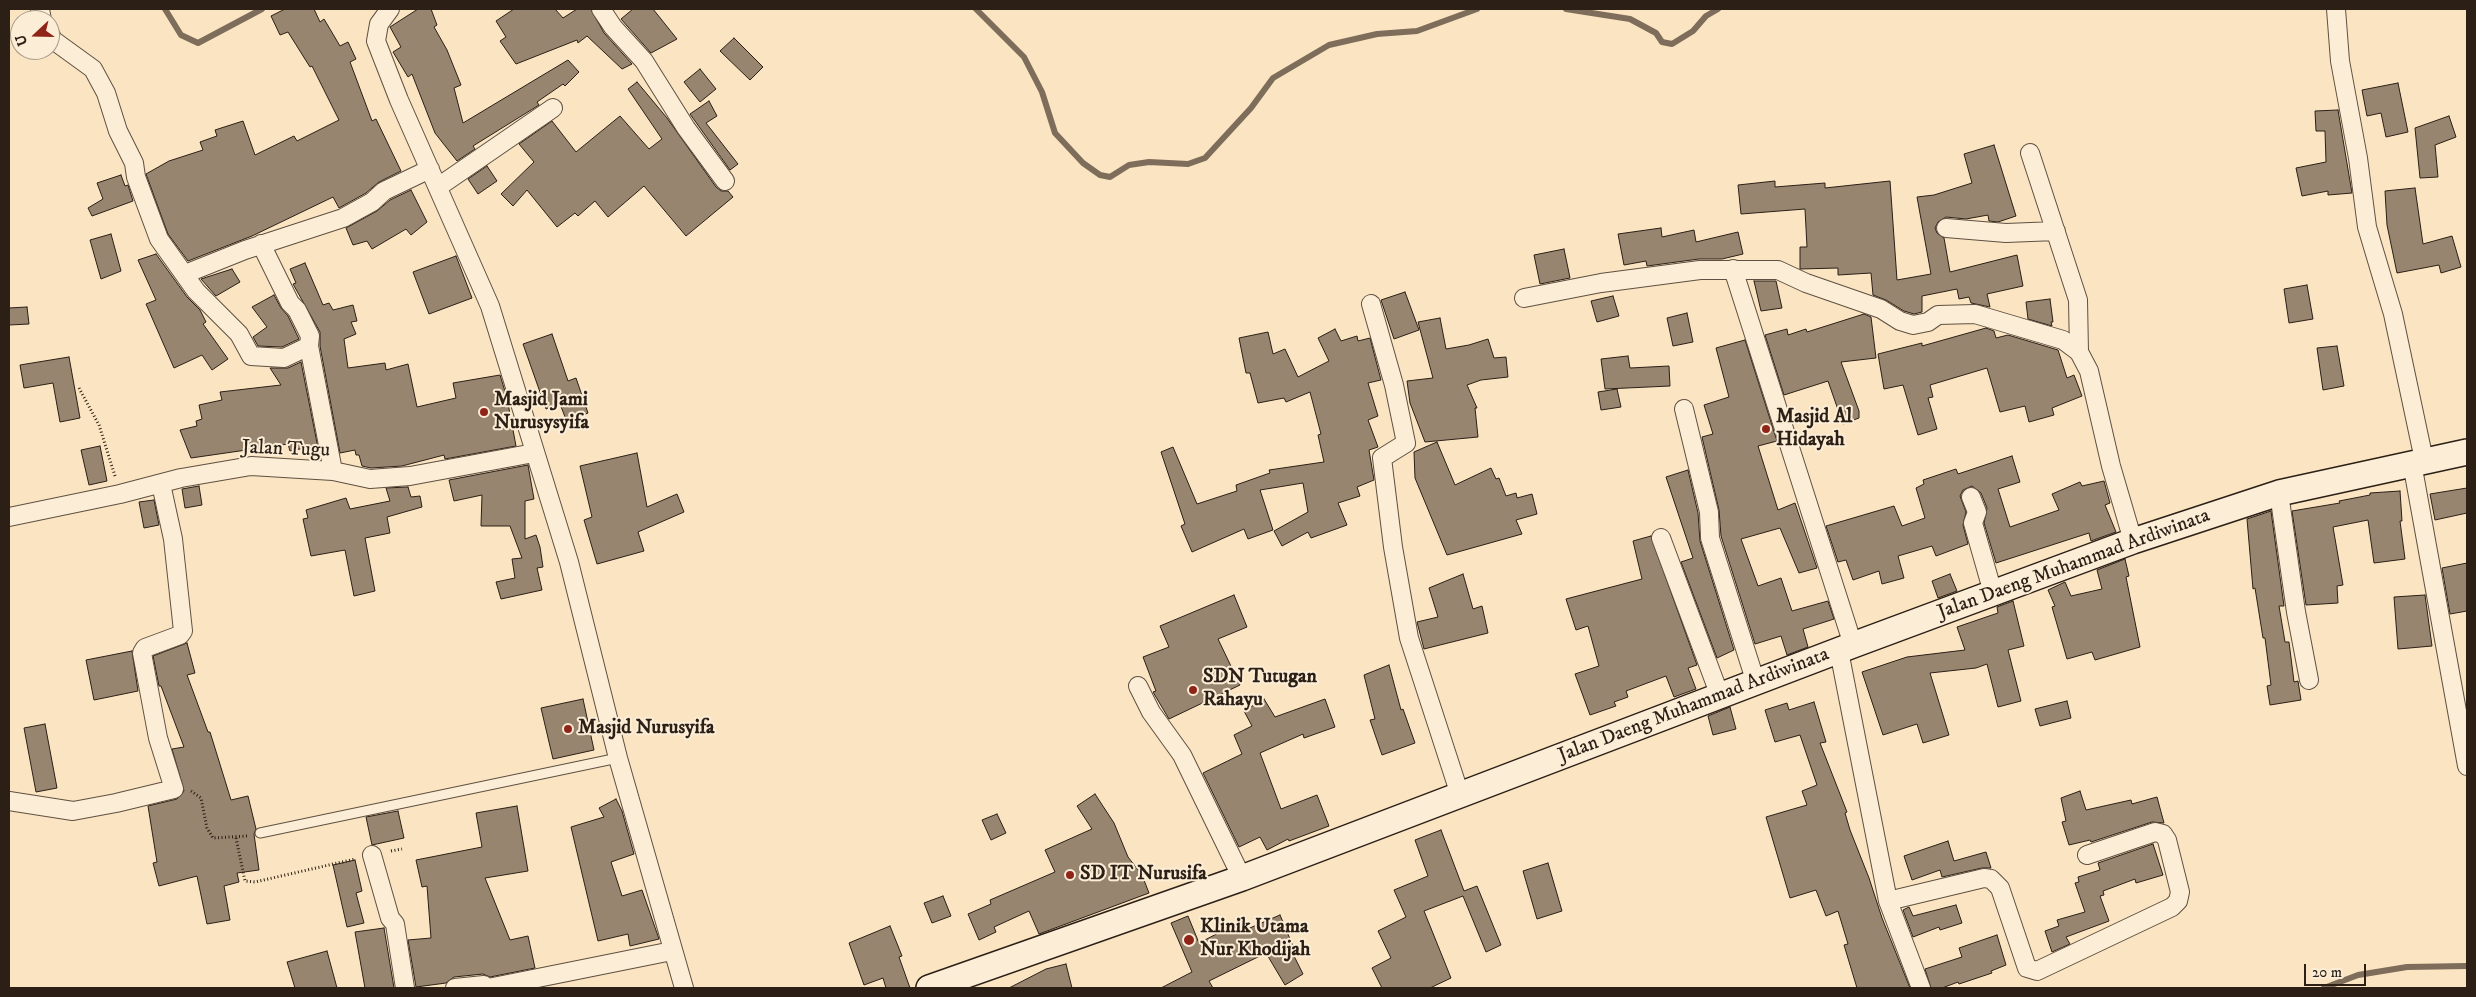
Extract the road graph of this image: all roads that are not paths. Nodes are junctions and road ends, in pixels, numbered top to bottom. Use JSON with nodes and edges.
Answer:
{"nodes":[{"id":1,"x":390,"y":9,"type":"edge"},
{"id":2,"x":601,"y":9,"type":"edge"},
{"id":3,"x":2336,"y":9,"type":"edge"},
{"id":4,"x":60,"y":45,"type":"edge"},
{"id":5,"x":553,"y":108,"type":"dead end"},
{"id":6,"x":2030,"y":153,"type":"dead end"},
{"id":7,"x":430,"y":169,"type":"junction"},
{"id":8,"x":725,"y":181,"type":"dead end"},
{"id":9,"x":438,"y":187,"type":"junction"},
{"id":10,"x":1946,"y":228,"type":"dead end"},
{"id":11,"x":2056,"y":231,"type":"junction"},
{"id":12,"x":261,"y":244,"type":"junction"},
{"id":13,"x":1733,"y":269,"type":"junction"},
{"id":14,"x":185,"y":274,"type":"junction"},
{"id":15,"x":1524,"y":298,"type":"dead end"},
{"id":16,"x":1371,"y":304,"type":"dead end"},
{"id":17,"x":309,"y":346,"type":"junction"},
{"id":18,"x":2079,"y":352,"type":"junction"},
{"id":19,"x":1684,"y":408,"type":"dead end"},
{"id":20,"x":2467,"y":452,"type":"edge"},
{"id":21,"x":534,"y":453,"type":"junction"},
{"id":22,"x":2418,"y":462,"type":"junction"},
{"id":23,"x":333,"y":471,"type":"junction"},
{"id":24,"x":161,"y":484,"type":"junction"},
{"id":25,"x":2279,"y":493,"type":"junction"},
{"id":26,"x":1971,"y":497,"type":"dead end"},
{"id":27,"x":9,"y":517,"type":"edge"},
{"id":28,"x":1661,"y":538,"type":"dead end"},
{"id":29,"x":2133,"y":541,"type":"junction"},
{"id":30,"x":1993,"y":593,"type":"junction"},
{"id":31,"x":1846,"y":648,"type":"junction"},
{"id":32,"x":2308,"y":680,"type":"dead end"},
{"id":33,"x":1756,"y":683,"type":"junction"},
{"id":34,"x":1138,"y":686,"type":"dead end"},
{"id":35,"x":1720,"y":696,"type":"junction"},
{"id":36,"x":618,"y":758,"type":"junction"},
{"id":37,"x":2467,"y":766,"type":"edge"},
{"id":38,"x":1460,"y":795,"type":"junction"},
{"id":39,"x":9,"y":801,"type":"edge"},
{"id":40,"x":260,"y":833,"type":"road end"},
{"id":41,"x":372,"y":855,"type":"road end"},
{"id":42,"x":2087,"y":855,"type":"dead end"},
{"id":43,"x":1242,"y":878,"type":"junction"},
{"id":44,"x":1888,"y":901,"type":"junction"},
{"id":45,"x":672,"y":951,"type":"junction"},
{"id":46,"x":405,"y":988,"type":"edge"},
{"id":47,"x":455,"y":988,"type":"edge"},
{"id":48,"x":488,"y":988,"type":"edge"},
{"id":49,"x":684,"y":988,"type":"edge"},
{"id":50,"x":929,"y":988,"type":"edge"},
{"id":51,"x":1920,"y":988,"type":"edge"}],
"edges":[{"from":1,"to":7,"type":"street"},
{"from":2,"to":8,"type":"street"},
{"from":3,"to":22,"type":"street"},
{"from":4,"to":14,"type":"street"},
{"from":5,"to":9,"type":"street"},
{"from":6,"to":11,"type":"street"},
{"from":7,"to":9,"type":"street"},
{"from":7,"to":12,"type":"street"},
{"from":9,"to":21,"type":"street"},
{"from":10,"to":11,"type":"street"},
{"from":11,"to":18,"type":"street"},
{"from":12,"to":14,"type":"street"},
{"from":12,"to":17,"type":"street"},
{"from":13,"to":15,"type":"street"},
{"from":13,"to":18,"type":"street"},
{"from":13,"to":31,"type":"street"},
{"from":14,"to":17,"type":"street"},
{"from":16,"to":38,"type":"street"},
{"from":17,"to":23,"type":"street"},
{"from":18,"to":29,"type":"street"},
{"from":19,"to":33,"type":"street"},
{"from":20,"to":22,"type":"main road","name":"Jalan Daeng Muhammad Ardiwinata"},
{"from":21,"to":23,"type":"street","name":"Jalan Tugu"},
{"from":21,"to":36,"type":"street"},
{"from":22,"to":25,"type":"main road","name":"Jalan Daeng Muhammad Ardiwinata"},
{"from":22,"to":37,"type":"street"},
{"from":23,"to":24,"type":"street","name":"Jalan Tugu"},
{"from":24,"to":27,"type":"street","name":"Jalan Tugu"},
{"from":24,"to":39,"type":"street"},
{"from":25,"to":29,"type":"main road","name":"Jalan Daeng Muhammad Ardiwinata"},
{"from":25,"to":32,"type":"street"},
{"from":26,"to":30,"type":"street"},
{"from":28,"to":35,"type":"street"},
{"from":29,"to":30,"type":"main road","name":"Jalan Daeng Muhammad Ardiwinata"},
{"from":30,"to":31,"type":"main road","name":"Jalan Daeng Muhammad Ardiwinata"},
{"from":31,"to":33,"type":"main road","name":"Jalan Daeng Muhammad Ardiwinata"},
{"from":31,"to":44,"type":"street"},
{"from":33,"to":35,"type":"main road","name":"Jalan Daeng Muhammad Ardiwinata"},
{"from":34,"to":43,"type":"street"},
{"from":35,"to":38,"type":"main road","name":"Jalan Daeng Muhammad Ardiwinata"},
{"from":36,"to":40,"type":"lane"},
{"from":36,"to":45,"type":"street"},
{"from":38,"to":43,"type":"main road","name":"Jalan Daeng Muhammad Ardiwinata"},
{"from":41,"to":46,"type":"street"},
{"from":42,"to":44,"type":"street"},
{"from":43,"to":50,"type":"main road","name":"Jalan Daeng Muhammad Ardiwinata"},
{"from":44,"to":51,"type":"street"},
{"from":45,"to":48,"type":"street"},
{"from":45,"to":49,"type":"street"},
{"from":47,"to":48,"type":"street"}]}
